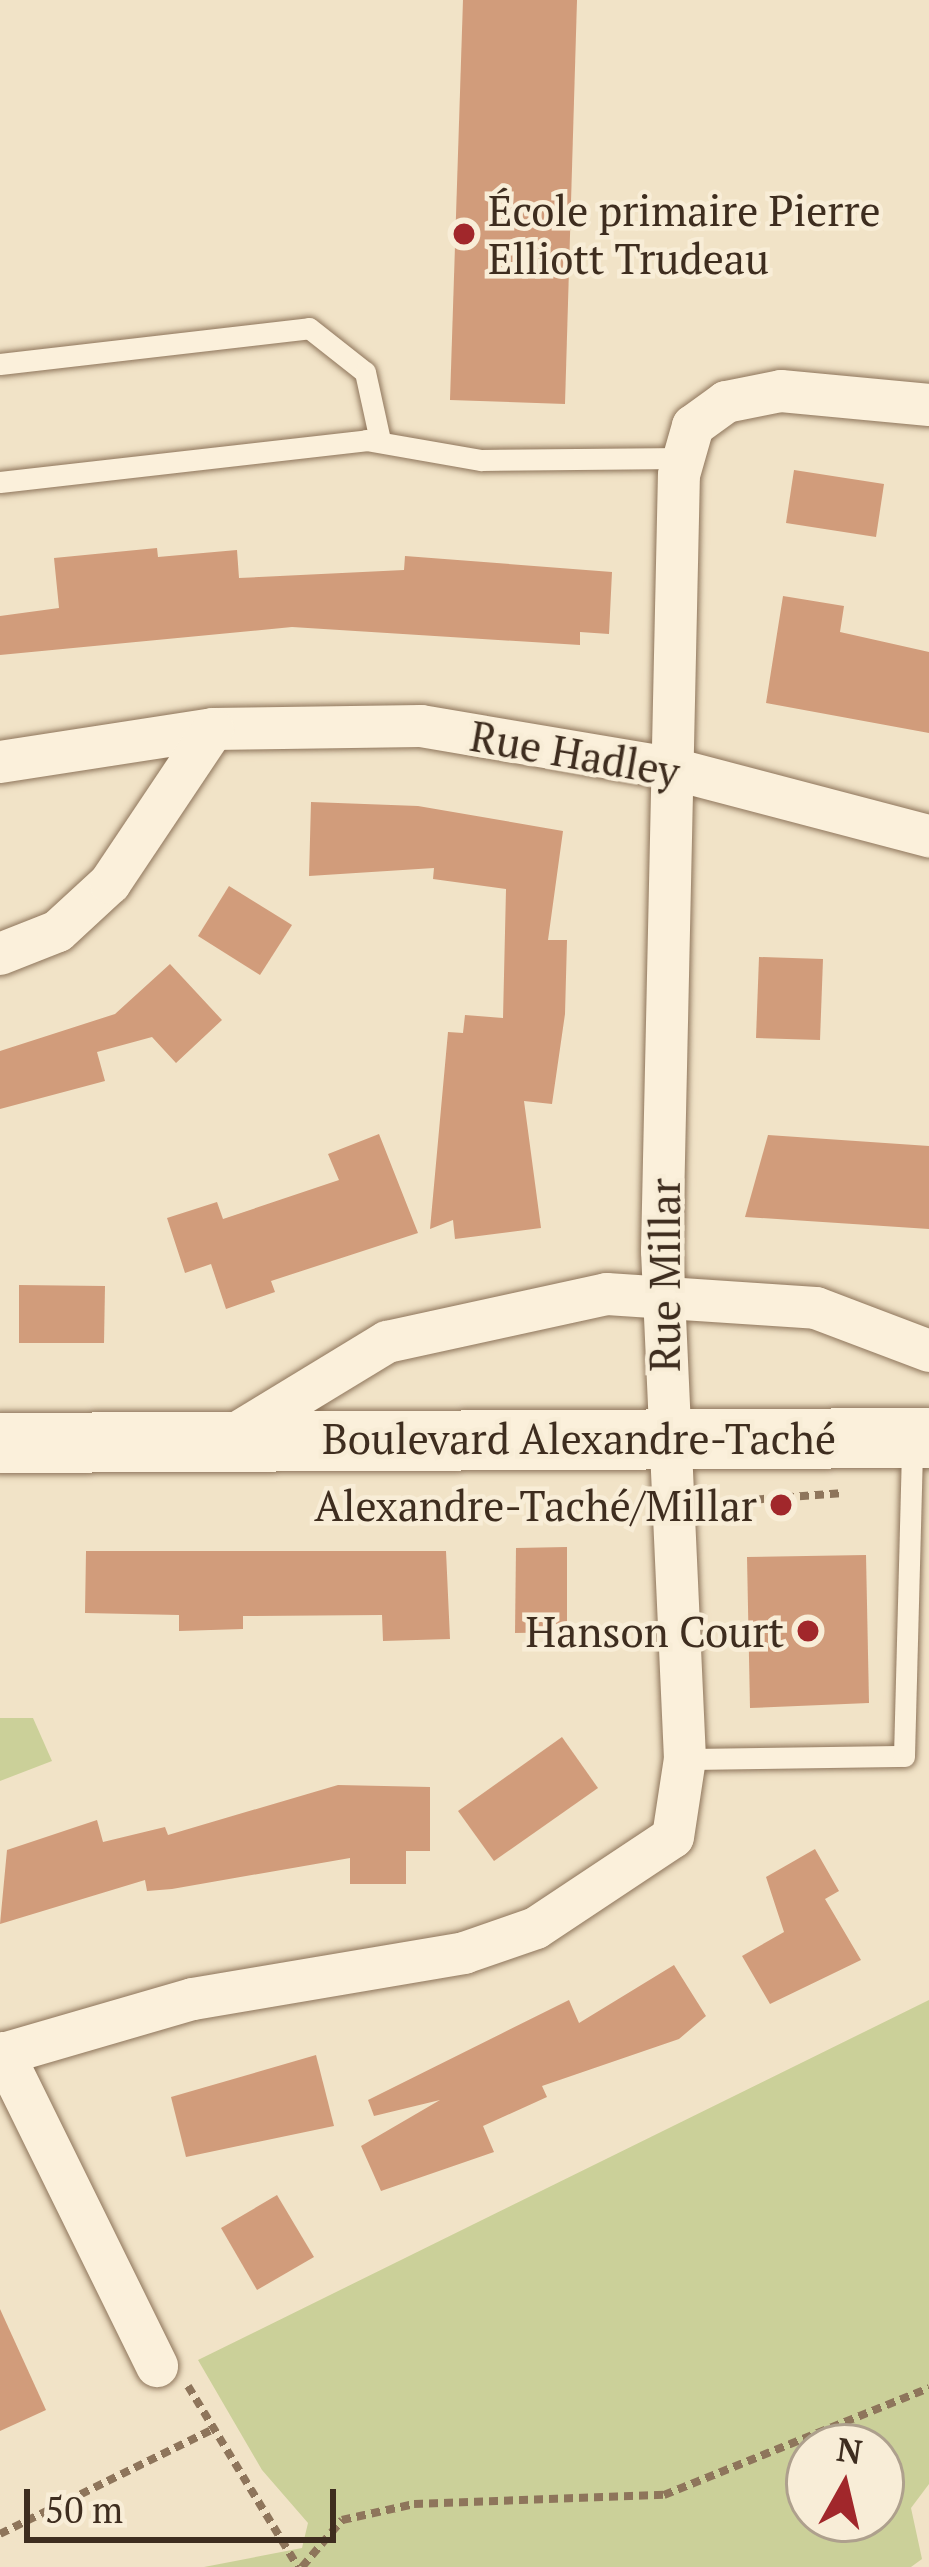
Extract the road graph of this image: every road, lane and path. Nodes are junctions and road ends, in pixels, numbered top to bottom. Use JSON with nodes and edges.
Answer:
{"nodes":[{"id":1,"x":0,"y":364,"type":"edge"},
{"id":2,"x":929,"y":405,"type":"edge"},
{"id":3,"x":380,"y":440,"type":"junction"},
{"id":4,"x":688,"y":442,"type":"junction"},
{"id":5,"x":0,"y":482,"type":"edge"},
{"id":6,"x":214,"y":729,"type":"junction"},
{"id":7,"x":0,"y":762,"type":"edge"},
{"id":8,"x":670,"y":768,"type":"junction"},
{"id":9,"x":929,"y":836,"type":"edge"},
{"id":10,"x":0,"y":954,"type":"edge"},
{"id":11,"x":662,"y":1292,"type":"junction"},
{"id":12,"x":929,"y":1351,"type":"edge"},
{"id":13,"x":229,"y":1438,"type":"junction"},
{"id":14,"x":670,"y":1439,"type":"junction"},
{"id":15,"x":0,"y":1443,"type":"edge"},
{"id":16,"x":918,"y":1456,"type":"edge"},
{"id":17,"x":712,"y":1503,"type":"dead end"},
{"id":18,"x":685,"y":1759,"type":"junction"},
{"id":19,"x":2,"y":2054,"type":"edge"},
{"id":20,"x":157,"y":2366,"type":"joint"},
{"id":21,"x":929,"y":2388,"type":"edge"},
{"id":22,"x":213,"y":2429,"type":"junction"},
{"id":23,"x":0,"y":2534,"type":"edge"},
{"id":24,"x":300,"y":2567,"type":"edge"}],
"edges":[{"from":1,"to":3,"type":"lane"},
{"from":2,"to":4,"type":"street"},
{"from":3,"to":4,"type":"lane"},
{"from":3,"to":5,"type":"lane"},
{"from":4,"to":8,"type":"street","name":"Rue Millar"},
{"from":6,"to":7,"type":"street","name":"Rue Hadley"},
{"from":6,"to":8,"type":"street","name":"Rue Hadley"},
{"from":6,"to":10,"type":"street"},
{"from":8,"to":9,"type":"street","name":"Rue Hadley"},
{"from":8,"to":11,"type":"street","name":"Rue Millar"},
{"from":11,"to":12,"type":"street","name":"Boulevard Alexandre-Taché"},
{"from":11,"to":13,"type":"street","name":"Boulevard Alexandre-Taché"},
{"from":11,"to":14,"type":"street","name":"Rue Millar"},
{"from":13,"to":14,"type":"main road","name":"Boulevard Alexandre-Taché"},
{"from":13,"to":15,"type":"main road","name":"Boulevard Alexandre-Taché"},
{"from":14,"to":16,"type":"main road","name":"Boulevard Alexandre-Taché"},
{"from":14,"to":18,"type":"street","name":"Rue Millar"},
{"from":16,"to":17,"type":"path"},
{"from":16,"to":18,"type":"lane"},
{"from":18,"to":19,"type":"street","name":"Rue Millar"},
{"from":19,"to":20,"type":"street"},
{"from":20,"to":22,"type":"path"},
{"from":21,"to":24,"type":"path"},
{"from":22,"to":23,"type":"path"},
{"from":22,"to":24,"type":"path"}]}
